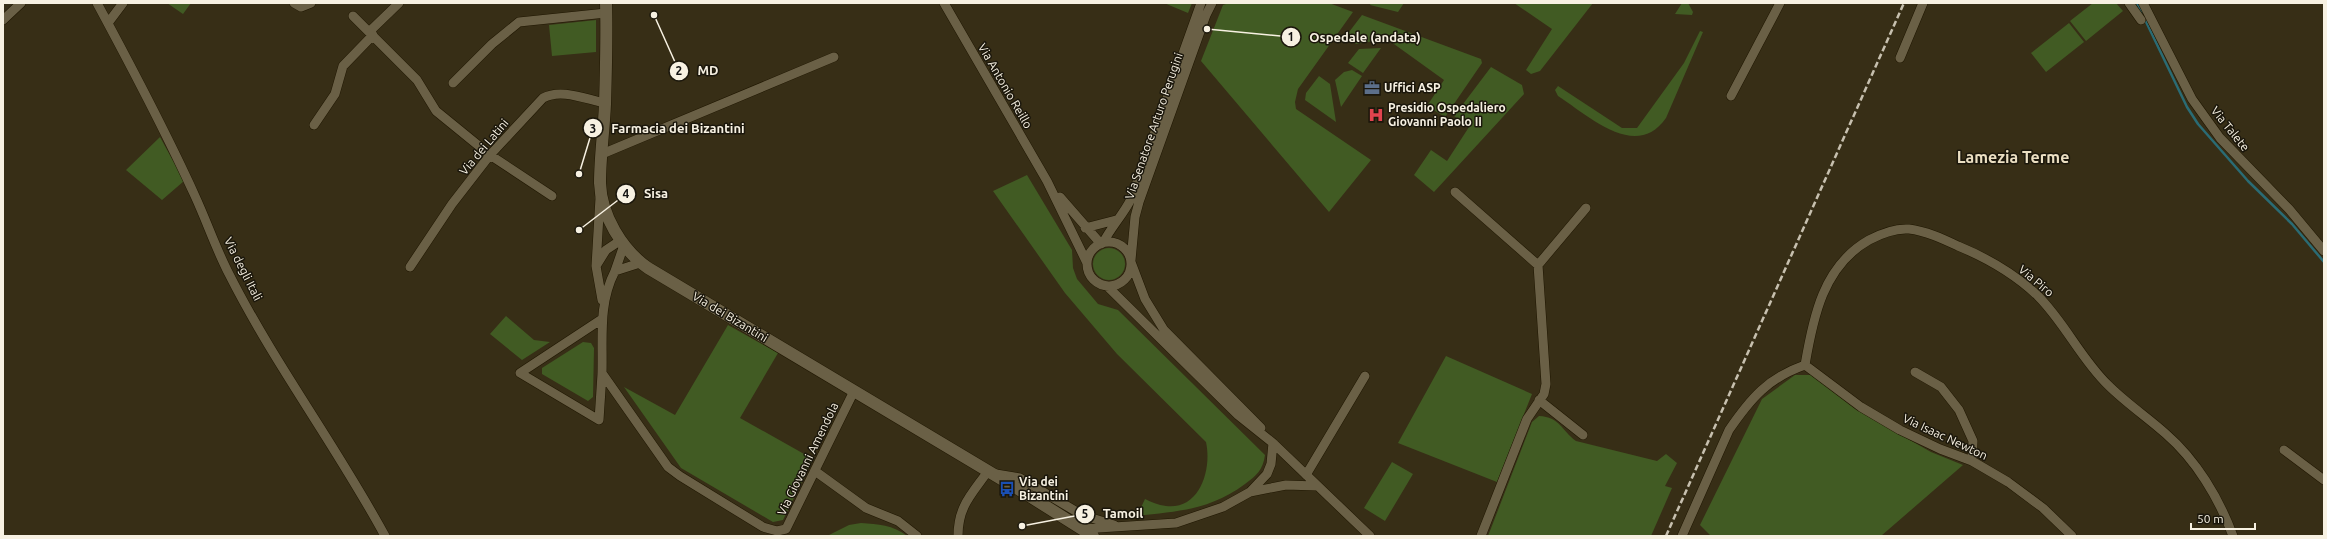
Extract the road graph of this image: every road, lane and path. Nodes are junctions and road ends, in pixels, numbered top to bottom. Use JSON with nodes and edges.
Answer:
{"nodes":[{"id":1,"x":21,"y":3,"type":"edge"},
{"id":2,"x":96,"y":3,"type":"edge"},
{"id":3,"x":123,"y":3,"type":"edge"},
{"id":4,"x":294,"y":3,"type":"edge"},
{"id":5,"x":311,"y":3,"type":"edge"},
{"id":6,"x":399,"y":3,"type":"edge"},
{"id":7,"x":944,"y":3,"type":"edge"},
{"id":8,"x":1201,"y":3,"type":"edge"},
{"id":9,"x":1212,"y":3,"type":"edge"},
{"id":10,"x":1780,"y":3,"type":"edge"},
{"id":11,"x":1924,"y":3,"type":"edge"},
{"id":12,"x":2129,"y":3,"type":"edge"},
{"id":13,"x":2144,"y":3,"type":"edge"},
{"id":14,"x":606,"y":8,"type":"edge"},
{"id":15,"x":353,"y":16,"type":"dead end"},
{"id":16,"x":3,"y":20,"type":"edge"},
{"id":17,"x":2141,"y":20,"type":"dead end"},
{"id":18,"x":108,"y":23,"type":"junction"},
{"id":19,"x":371,"y":34,"type":"junction"},
{"id":20,"x":834,"y":57,"type":"dead end"},
{"id":21,"x":1900,"y":58,"type":"dead end"},
{"id":22,"x":453,"y":83,"type":"dead end"},
{"id":23,"x":1731,"y":96,"type":"dead end"},
{"id":24,"x":605,"y":103,"type":"junction"},
{"id":25,"x":314,"y":125,"type":"dead end"},
{"id":26,"x":602,"y":154,"type":"junction"},
{"id":27,"x":490,"y":155,"type":"junction"},
{"id":28,"x":1047,"y":181,"type":"junction"},
{"id":29,"x":600,"y":184,"type":"junction"},
{"id":30,"x":1455,"y":192,"type":"dead end"},
{"id":31,"x":552,"y":196,"type":"dead end"},
{"id":32,"x":1586,"y":208,"type":"dead end"},
{"id":33,"x":1116,"y":220,"type":"junction"},
{"id":34,"x":1085,"y":228,"type":"junction"},
{"id":35,"x":623,"y":242,"type":"junction"},
{"id":36,"x":1102,"y":243,"type":"junction"},
{"id":37,"x":2324,"y":251,"type":"edge"},
{"id":38,"x":1131,"y":261,"type":"junction"},
{"id":39,"x":640,"y":262,"type":"junction"},
{"id":40,"x":1087,"y":263,"type":"junction"},
{"id":41,"x":410,"y":266,"type":"dead end"},
{"id":42,"x":596,"y":266,"type":"junction"},
{"id":43,"x":1538,"y":266,"type":"junction"},
{"id":44,"x":615,"y":271,"type":"junction"},
{"id":45,"x":1107,"y":286,"type":"junction"},
{"id":46,"x":603,"y":304,"type":"junction"},
{"id":47,"x":602,"y":319,"type":"junction"},
{"id":48,"x":1805,"y":366,"type":"junction"},
{"id":49,"x":1915,"y":372,"type":"dead end"},
{"id":50,"x":602,"y":373,"type":"junction"},
{"id":51,"x":1365,"y":376,"type":"dead end"},
{"id":52,"x":854,"y":391,"type":"junction"},
{"id":53,"x":1539,"y":400,"type":"junction"},
{"id":54,"x":1583,"y":435,"type":"dead end"},
{"id":55,"x":1273,"y":443,"type":"junction"},
{"id":56,"x":2284,"y":450,"type":"dead end"},
{"id":57,"x":1972,"y":461,"type":"junction"},
{"id":58,"x":815,"y":471,"type":"junction"},
{"id":59,"x":990,"y":472,"type":"junction"},
{"id":60,"x":1306,"y":475,"type":"junction"},
{"id":61,"x":2324,"y":480,"type":"edge"},
{"id":62,"x":1317,"y":486,"type":"junction"},
{"id":63,"x":1250,"y":492,"type":"junction"},
{"id":64,"x":1083,"y":526,"type":"edge"},
{"id":65,"x":1120,"y":527,"type":"junction"},
{"id":66,"x":385,"y":536,"type":"edge"},
{"id":67,"x":918,"y":536,"type":"edge"},
{"id":68,"x":958,"y":536,"type":"edge"},
{"id":69,"x":1104,"y":536,"type":"edge"},
{"id":70,"x":1370,"y":536,"type":"edge"},
{"id":71,"x":1481,"y":536,"type":"edge"},
{"id":72,"x":1682,"y":536,"type":"edge"},
{"id":73,"x":2072,"y":536,"type":"edge"},
{"id":74,"x":2233,"y":536,"type":"edge"}],
"edges":[{"from":1,"to":16,"type":"street"},
{"from":2,"to":18,"type":"street","name":"Via degli Itali"},
{"from":3,"to":18,"type":"street"},
{"from":4,"to":5,"type":"street"},
{"from":6,"to":19,"type":"street"},
{"from":7,"to":28,"type":"street","name":"Via Antonio Reillo"},
{"from":8,"to":33,"type":"street","name":"Via Senatore Arturo Perugini"},
{"from":9,"to":38,"type":"street","name":"Via Senatore Arturo Perugini"},
{"from":10,"to":23,"type":"street"},
{"from":11,"to":21,"type":"street"},
{"from":12,"to":17,"type":"street"},
{"from":13,"to":37,"type":"street","name":"Via Talete"},
{"from":14,"to":22,"type":"street"},
{"from":14,"to":24,"type":"street","name":"Via dei Bizantini"},
{"from":15,"to":19,"type":"street"},
{"from":18,"to":66,"type":"street","name":"Via degli Itali"},
{"from":19,"to":25,"type":"street"},
{"from":19,"to":27,"type":"street"},
{"from":20,"to":26,"type":"street"},
{"from":24,"to":26,"type":"street","name":"Via dei Bizantini"},
{"from":24,"to":27,"type":"street","name":"Via dei Latini"},
{"from":26,"to":29,"type":"street","name":"Via dei Bizantini"},
{"from":27,"to":31,"type":"street"},
{"from":27,"to":41,"type":"street","name":"Via dei Latini"},
{"from":28,"to":34,"type":"street","name":"Via Antonio Reillo"},
{"from":28,"to":40,"type":"street","name":"Via Antonio Reillo"},
{"from":29,"to":35,"type":"street","name":"Via dei Bizantini"},
{"from":29,"to":42,"type":"street"},
{"from":30,"to":43,"type":"street"},
{"from":32,"to":43,"type":"street"},
{"from":33,"to":34,"type":"street"},
{"from":33,"to":36,"type":"street","name":"Via Senatore Arturo Perugini"},
{"from":34,"to":36,"type":"street","name":"Via Antonio Reillo"},
{"from":35,"to":39,"type":"street","name":"Via dei Bizantini"},
{"from":35,"to":42,"type":"street"},
{"from":35,"to":44,"type":"street"},
{"from":36,"to":38,"type":"street"},
{"from":36,"to":40,"type":"street"},
{"from":38,"to":45,"type":"street"},
{"from":38,"to":55,"type":"street","name":"Via Senatore Arturo Perugini"},
{"from":39,"to":44,"type":"street"},
{"from":39,"to":52,"type":"street","name":"Via dei Bizantini"},
{"from":40,"to":45,"type":"street"},
{"from":42,"to":46,"type":"street"},
{"from":43,"to":53,"type":"street"},
{"from":44,"to":46,"type":"street"},
{"from":45,"to":55,"type":"street","name":"Via Senatore Arturo Perugini"},
{"from":46,"to":47,"type":"street"},
{"from":47,"to":50,"type":"street"},
{"from":47,"to":50,"type":"street"},
{"from":48,"to":57,"type":"street","name":"Via Isaac Newton"},
{"from":48,"to":72,"type":"street"},
{"from":48,"to":74,"type":"street","name":"Via Piro"},
{"from":49,"to":57,"type":"street"},
{"from":50,"to":58,"type":"street","name":"Via Giovanni Amendola"},
{"from":51,"to":60,"type":"street"},
{"from":52,"to":58,"type":"street","name":"Via Giovanni Amendola"},
{"from":52,"to":59,"type":"street","name":"Via dei Bizantini"},
{"from":53,"to":54,"type":"street"},
{"from":53,"to":71,"type":"street"},
{"from":55,"to":60,"type":"street","name":"Via Senatore Arturo Perugini"},
{"from":55,"to":63,"type":"street"},
{"from":56,"to":61,"type":"street"},
{"from":57,"to":73,"type":"street","name":"Via Isaac Newton"},
{"from":58,"to":67,"type":"street"},
{"from":59,"to":64,"type":"street","name":"Via dei Bizantini"},
{"from":59,"to":68,"type":"street"},
{"from":60,"to":62,"type":"street","name":"Via Senatore Arturo Perugini"},
{"from":62,"to":63,"type":"street"},
{"from":62,"to":70,"type":"street","name":"Via Senatore Arturo Perugini"},
{"from":63,"to":65,"type":"street"},
{"from":64,"to":65,"type":"street"},
{"from":64,"to":65,"type":"street"},
{"from":65,"to":69,"type":"street"}]}
